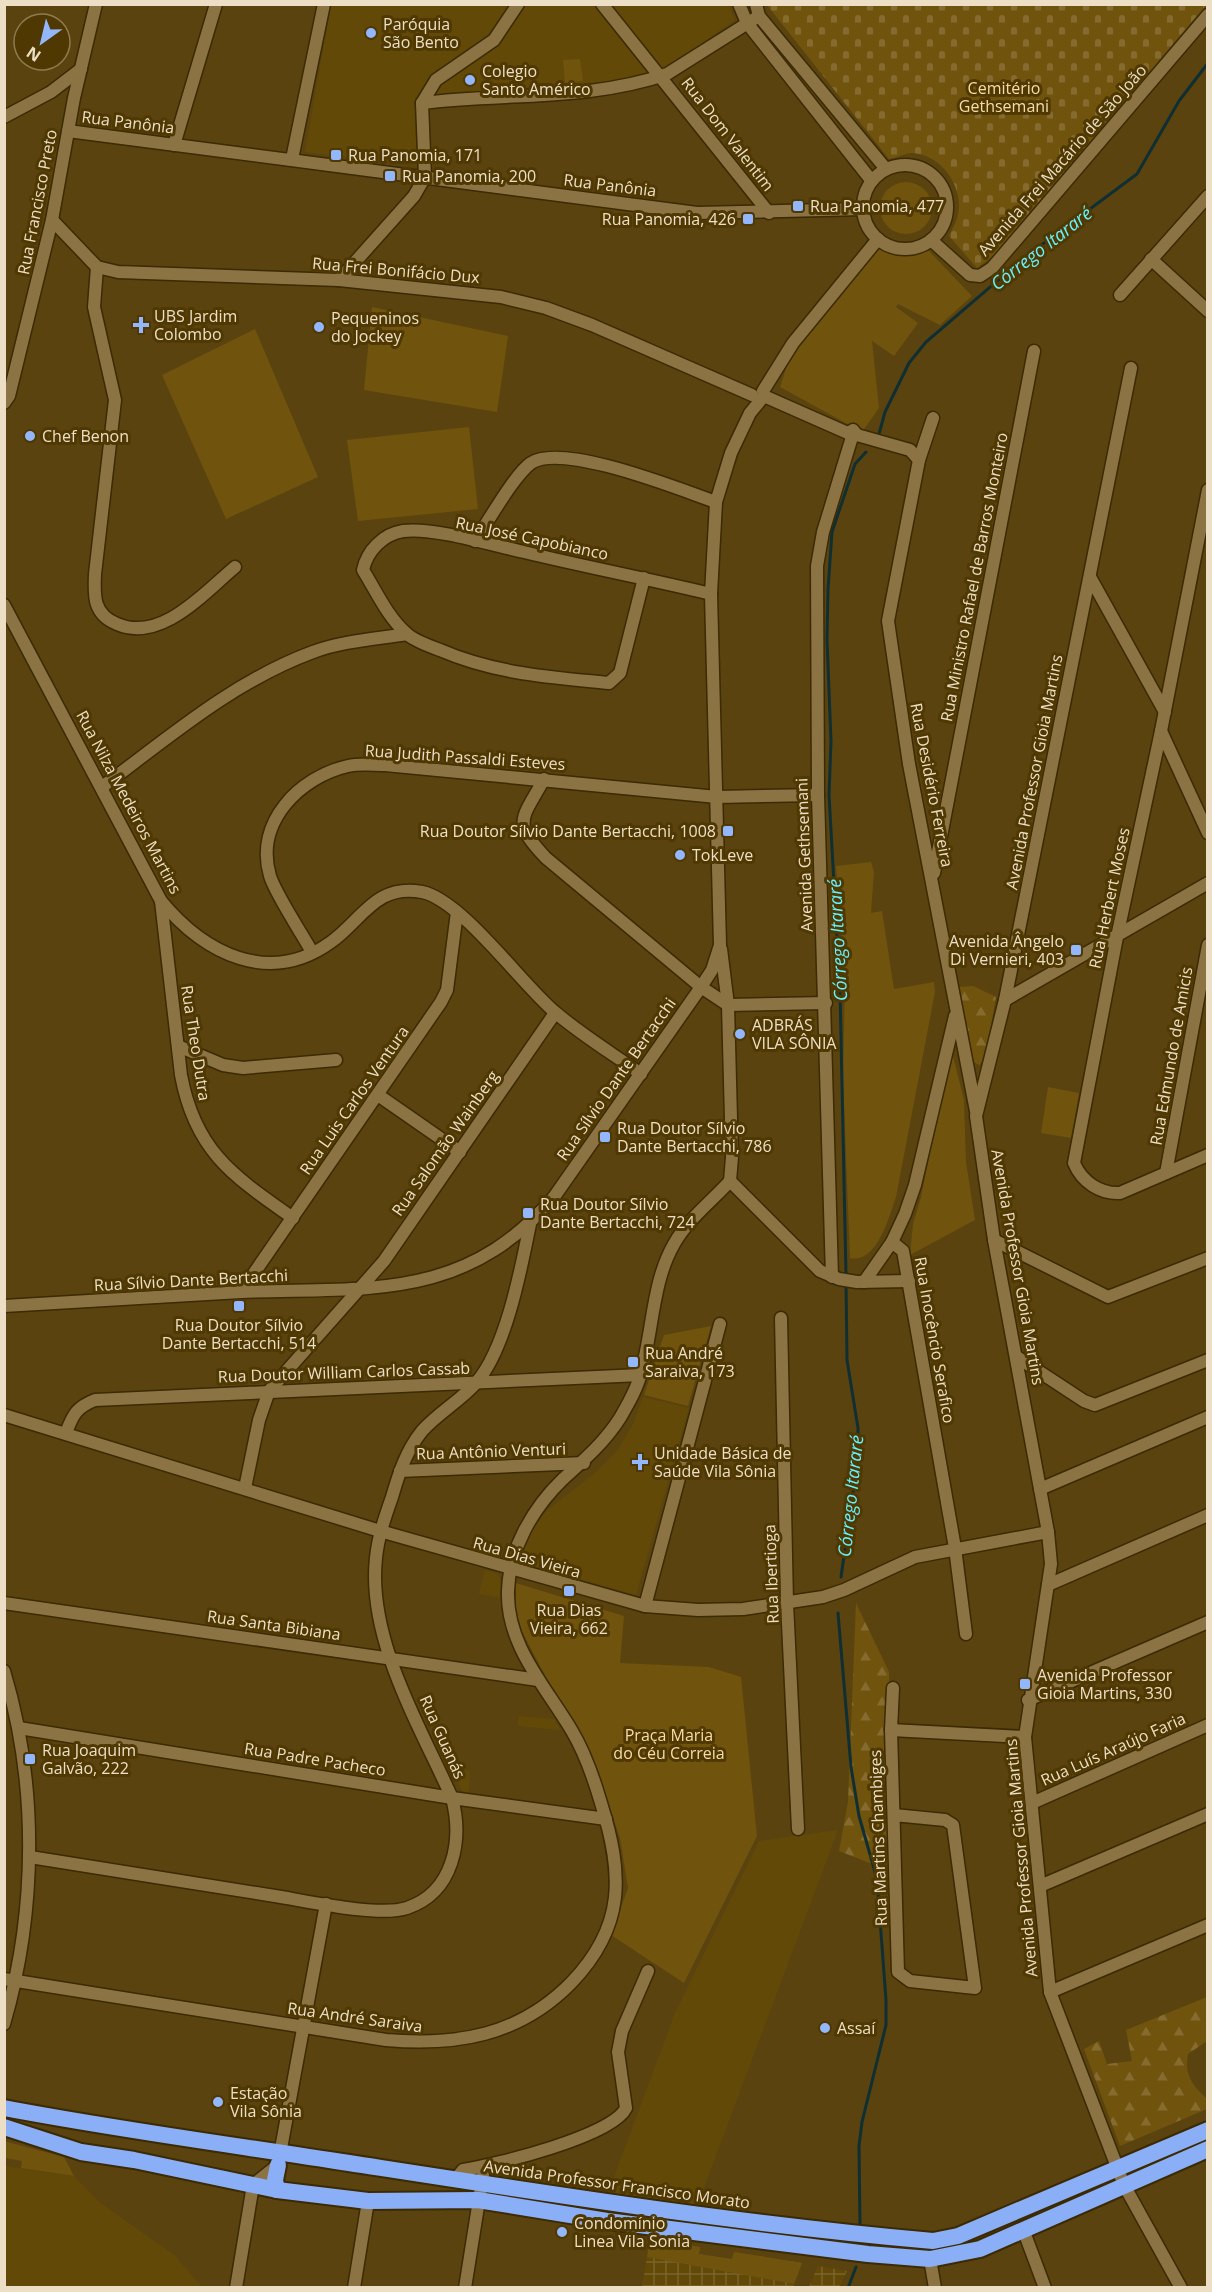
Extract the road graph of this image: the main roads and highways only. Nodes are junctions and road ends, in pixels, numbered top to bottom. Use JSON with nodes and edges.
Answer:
{"nodes":[{"id":1,"x":4,"y":2108,"type":"edge"},
{"id":2,"x":4,"y":2127,"type":"edge"},
{"id":3,"x":1208,"y":2130,"type":"edge"},
{"id":4,"x":1208,"y":2149,"type":"edge"},
{"id":5,"x":279,"y":2159,"type":"junction"},
{"id":6,"x":277,"y":2190,"type":"junction"},
{"id":7,"x":479,"y":2192,"type":"junction"}],
"edges":[{"from":1,"to":5,"type":"highway","name":"Avenida Professor Francisco Morato"},
{"from":2,"to":6,"type":"highway","name":"Avenida Professor Francisco Morato"},
{"from":3,"to":7,"type":"highway","name":"Avenida Professor Francisco Morato"},
{"from":4,"to":7,"type":"highway","name":"Avenida Professor Francisco Morato"},
{"from":5,"to":6,"type":"highway"},
{"from":5,"to":7,"type":"highway","name":"Avenida Professor Francisco Morato"},
{"from":6,"to":7,"type":"highway","name":"Avenida Professor Francisco Morato"}]}
